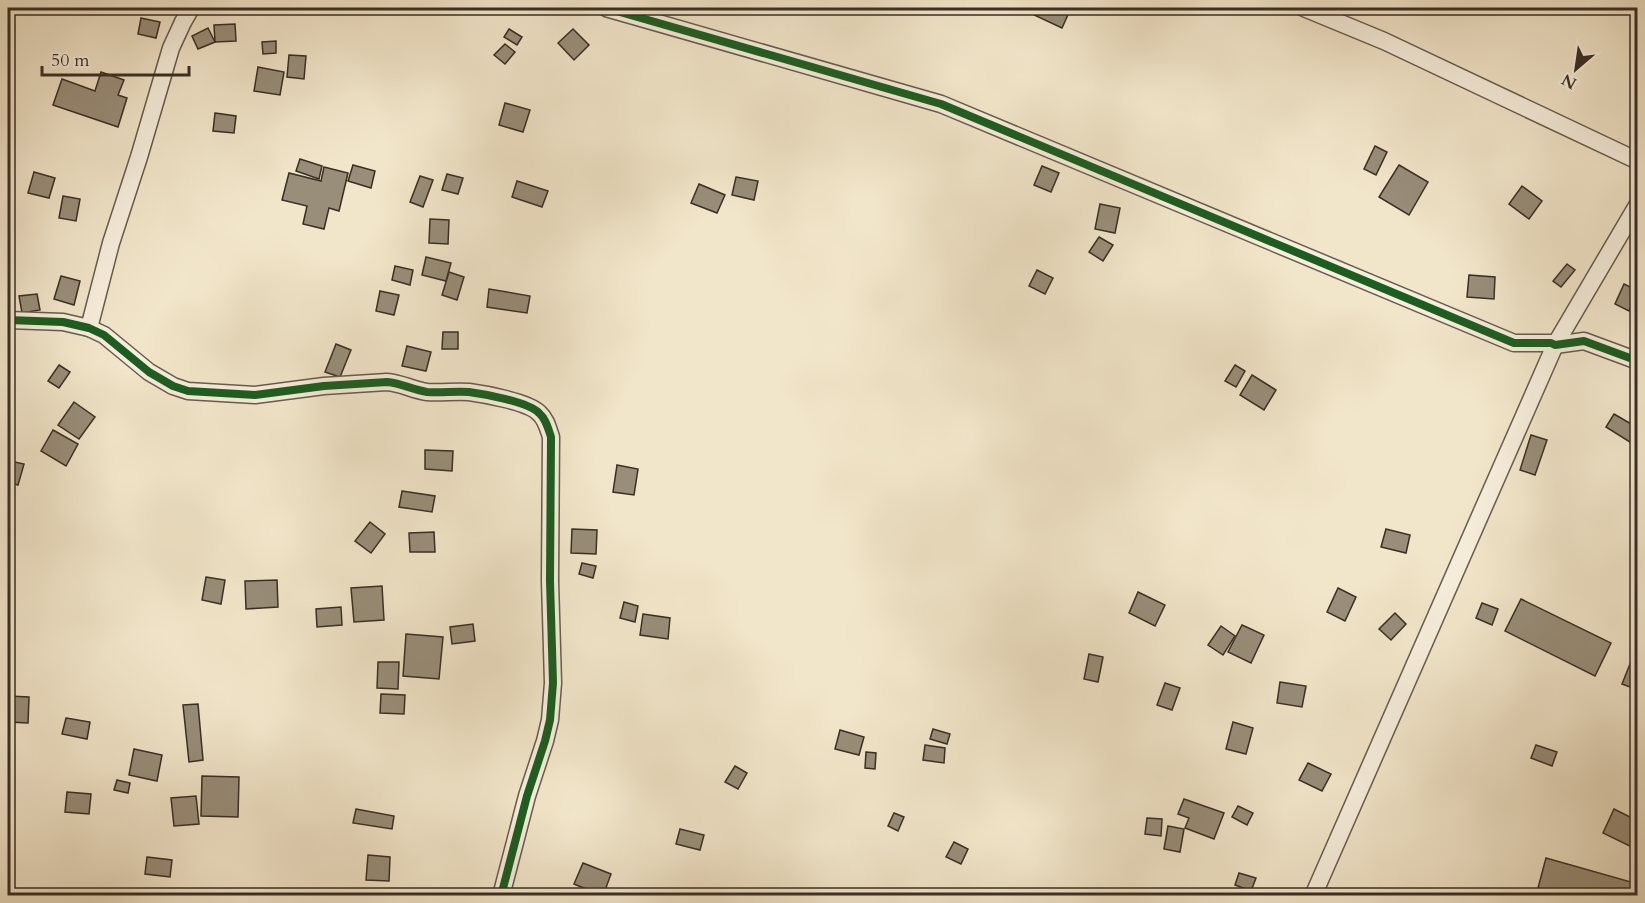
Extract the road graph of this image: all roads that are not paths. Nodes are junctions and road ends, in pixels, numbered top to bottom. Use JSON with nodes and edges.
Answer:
{"nodes":[{"id":1,"x":191,"y":8,"type":"edge"},
{"id":2,"x":606,"y":8,"type":"edge"},
{"id":3,"x":1304,"y":8,"type":"edge"},
{"id":4,"x":1638,"y":161,"type":"edge"},
{"id":5,"x":1638,"y":204,"type":"edge"},
{"id":6,"x":8,"y":320,"type":"edge"},
{"id":7,"x":89,"y":327,"type":"junction"},
{"id":8,"x":1556,"y":345,"type":"junction"},
{"id":9,"x":1638,"y":361,"type":"edge"},
{"id":10,"x":501,"y":896,"type":"edge"},
{"id":11,"x":1313,"y":896,"type":"edge"}],
"edges":[{"from":1,"to":7,"type":"street"},
{"from":2,"to":8,"type":"street"},
{"from":3,"to":4,"type":"street"},
{"from":5,"to":8,"type":"street"},
{"from":6,"to":7,"type":"street"},
{"from":7,"to":10,"type":"street"},
{"from":8,"to":9,"type":"street"},
{"from":8,"to":11,"type":"street"}]}
